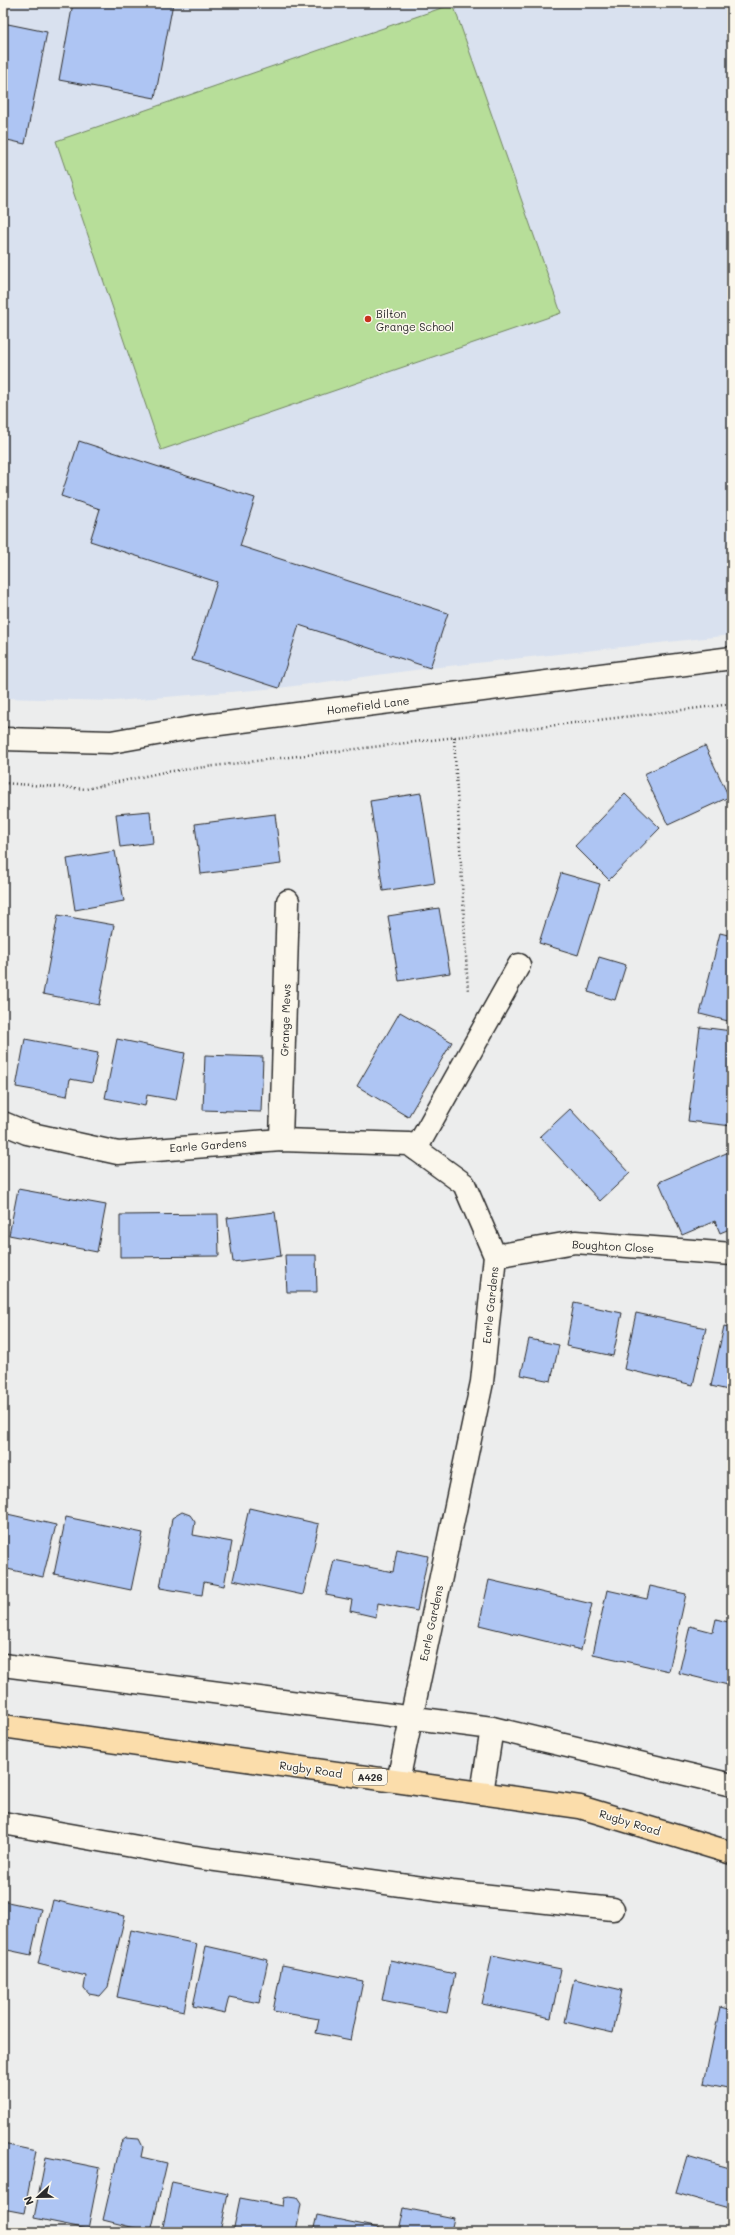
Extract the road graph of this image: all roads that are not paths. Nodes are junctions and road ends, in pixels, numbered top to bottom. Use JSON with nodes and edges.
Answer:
{"nodes":[{"id":1,"x":732,"y":658,"type":"edge"},
{"id":2,"x":3,"y":739,"type":"edge"},
{"id":3,"x":288,"y":901,"type":"dead end"},
{"id":4,"x":519,"y":965,"type":"dead end"},
{"id":5,"x":3,"y":1123,"type":"edge"},
{"id":6,"x":281,"y":1140,"type":"junction"},
{"id":7,"x":416,"y":1149,"type":"junction"},
{"id":8,"x":732,"y":1254,"type":"edge"},
{"id":9,"x":495,"y":1256,"type":"junction"},
{"id":10,"x":3,"y":1664,"type":"edge"},
{"id":11,"x":411,"y":1718,"type":"junction"},
{"id":12,"x":3,"y":1726,"type":"edge"},
{"id":13,"x":492,"y":1728,"type":"junction"},
{"id":14,"x":398,"y":1781,"type":"junction"},
{"id":15,"x":732,"y":1785,"type":"edge"},
{"id":16,"x":482,"y":1793,"type":"junction"},
{"id":17,"x":3,"y":1823,"type":"edge"},
{"id":18,"x":732,"y":1853,"type":"edge"},
{"id":19,"x":613,"y":1909,"type":"dead end"}],
"edges":[{"from":1,"to":2,"type":"street","name":"Homefield Lane"},
{"from":3,"to":6,"type":"street","name":"Grange Mews"},
{"from":4,"to":7,"type":"street"},
{"from":5,"to":6,"type":"street","name":"Earle Gardens"},
{"from":6,"to":7,"type":"street","name":"Earle Gardens"},
{"from":7,"to":9,"type":"street","name":"Earle Gardens"},
{"from":8,"to":9,"type":"street","name":"Boughton Close"},
{"from":9,"to":11,"type":"street","name":"Earle Gardens"},
{"from":10,"to":11,"type":"street"},
{"from":11,"to":13,"type":"street"},
{"from":11,"to":14,"type":"street","name":"Earle Gardens"},
{"from":12,"to":14,"type":"main road","name":"Rugby Road","number":"A426"},
{"from":13,"to":15,"type":"street"},
{"from":13,"to":16,"type":"street"},
{"from":14,"to":16,"type":"main road","name":"Rugby Road","number":"A426"},
{"from":16,"to":18,"type":"main road","name":"Rugby Road","number":"A426"},
{"from":17,"to":19,"type":"street"}]}
